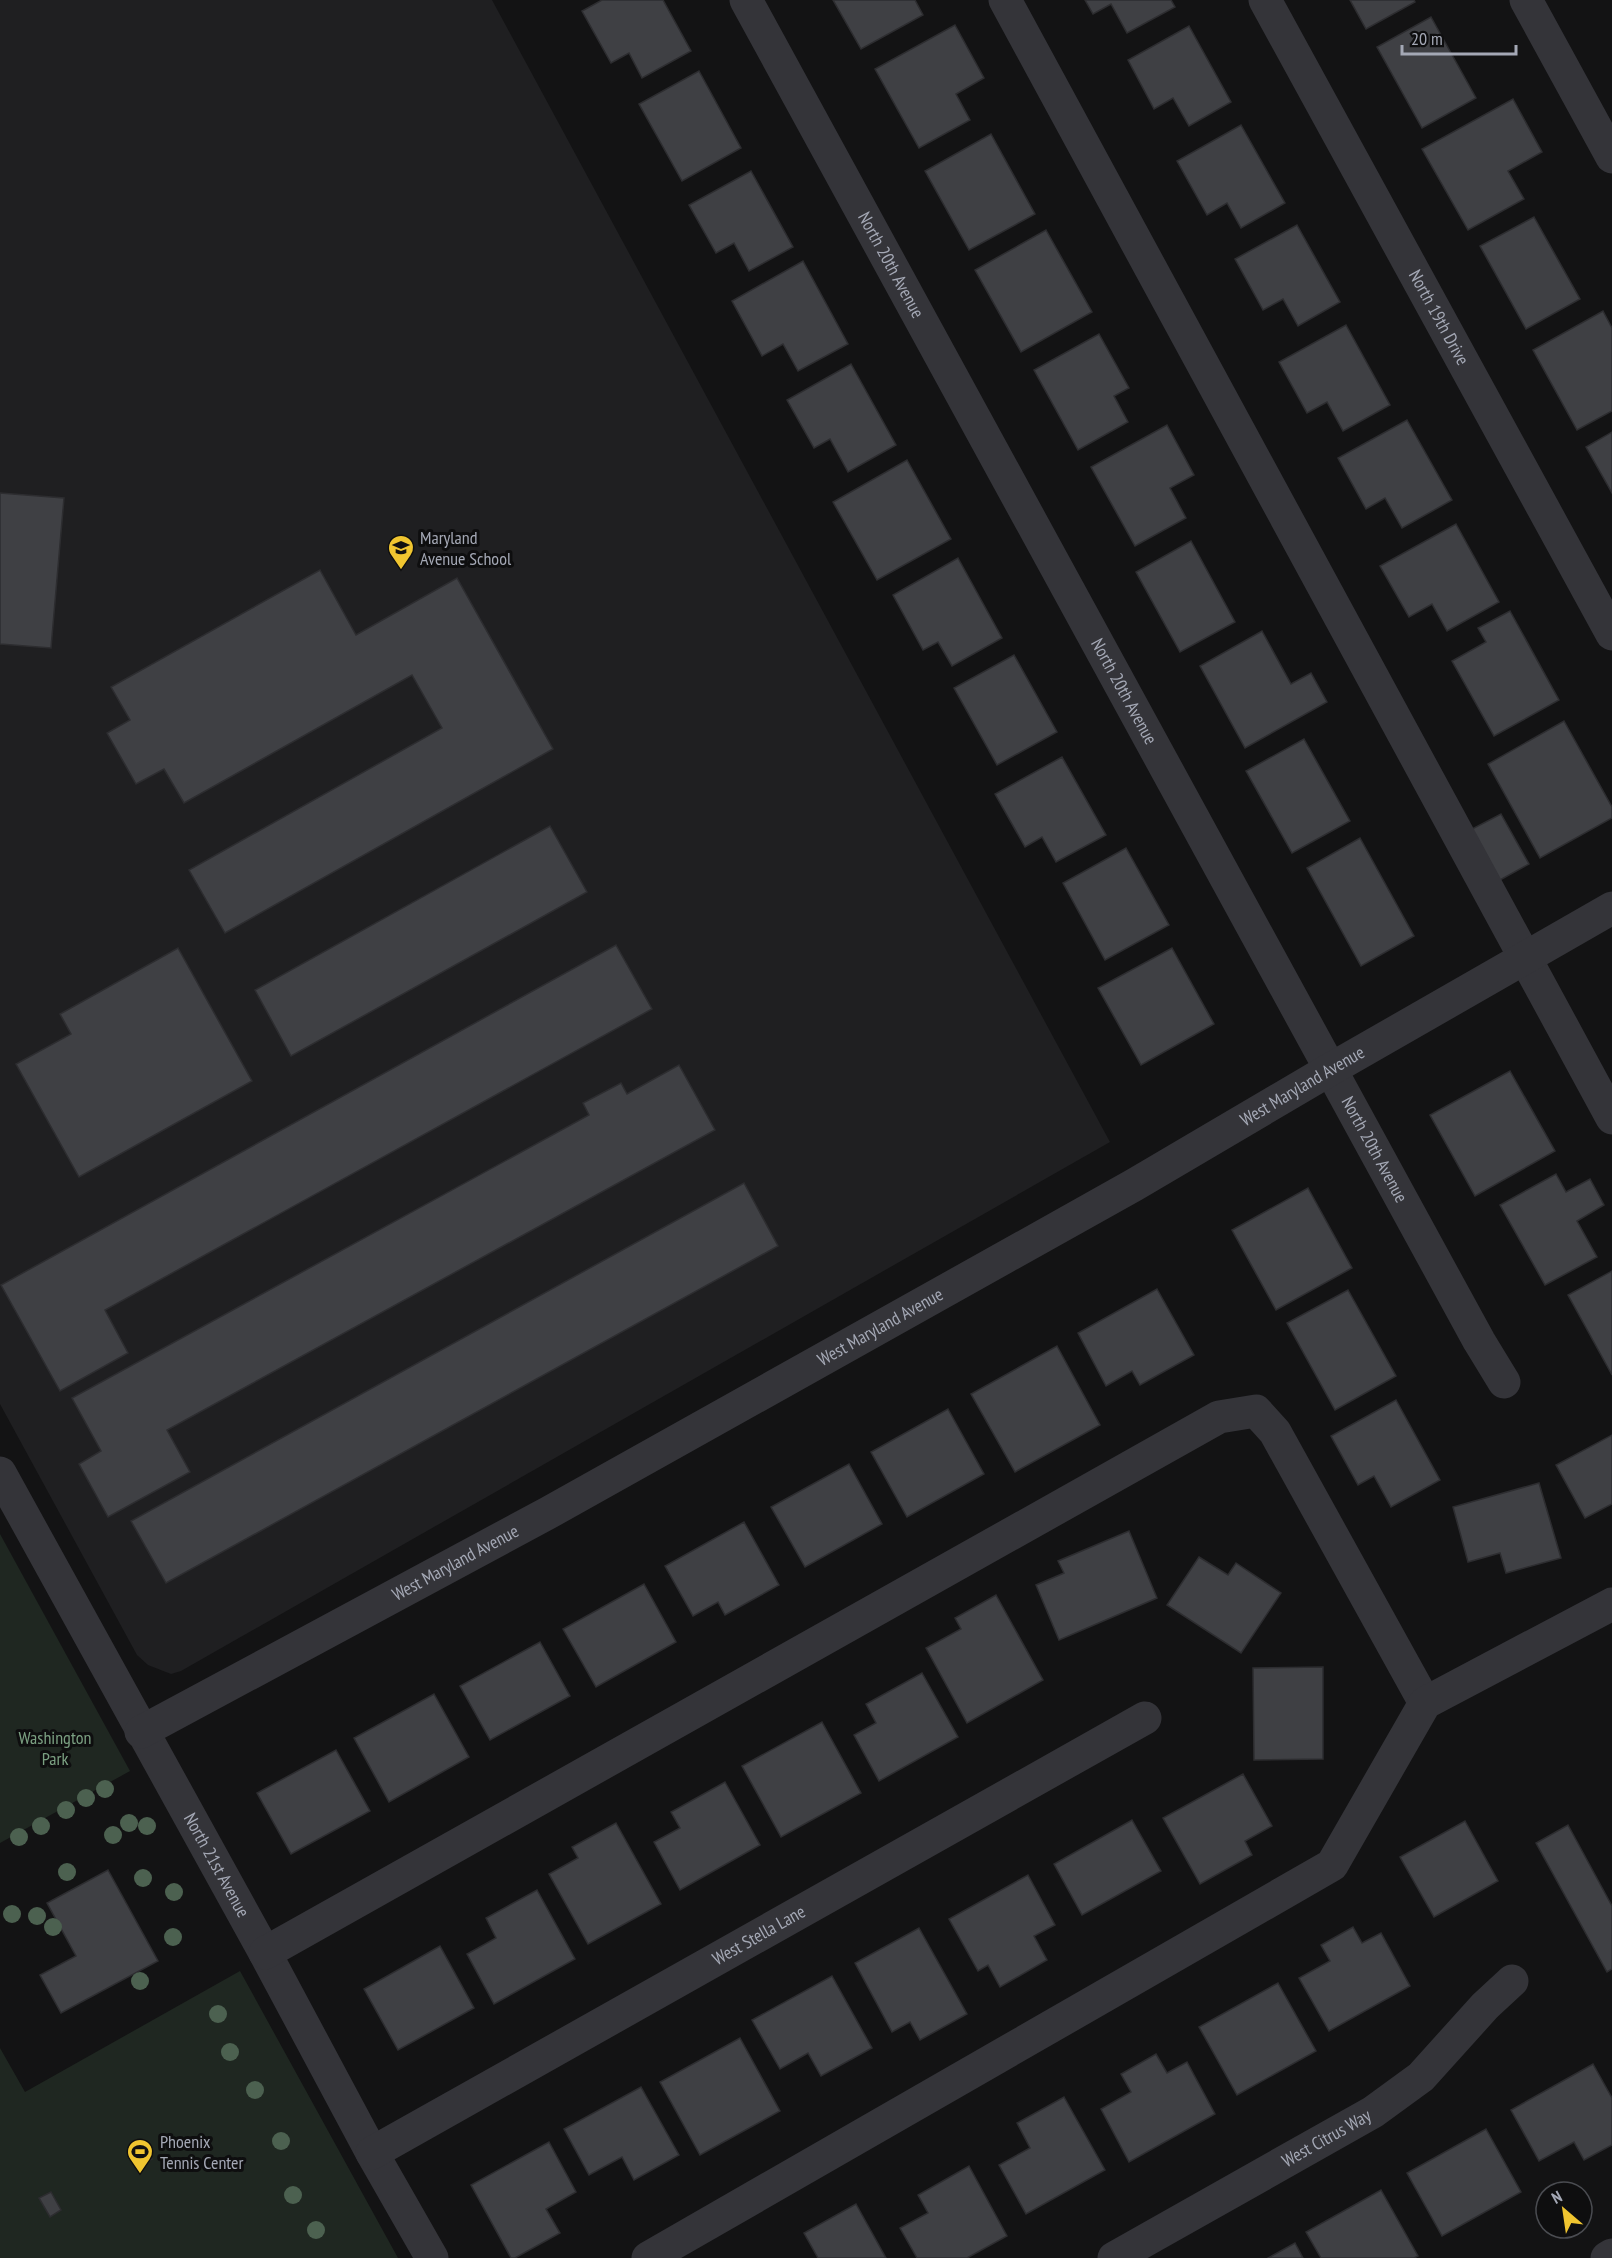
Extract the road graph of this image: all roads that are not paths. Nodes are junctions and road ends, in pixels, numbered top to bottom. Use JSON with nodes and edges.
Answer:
{"nodes":[{"id":1,"x":746,"y":0,"type":"edge"},
{"id":2,"x":1005,"y":0,"type":"edge"},
{"id":3,"x":1265,"y":0,"type":"edge"},
{"id":4,"x":1526,"y":0,"type":"edge"},
{"id":5,"x":1612,"y":157,"type":"edge"},
{"id":6,"x":1612,"y":634,"type":"edge"},
{"id":7,"x":1612,"y":908,"type":"edge"},
{"id":8,"x":1525,"y":958,"type":"junction"},
{"id":9,"x":1331,"y":1069,"type":"junction"},
{"id":10,"x":1612,"y":1118,"type":"edge"},
{"id":11,"x":1504,"y":1382,"type":"dead end"},
{"id":12,"x":0,"y":1473,"type":"edge"},
{"id":13,"x":1612,"y":1604,"type":"edge"},
{"id":14,"x":1425,"y":1703,"type":"junction"},
{"id":15,"x":1145,"y":1718,"type":"dead end"},
{"id":16,"x":141,"y":1732,"type":"junction"},
{"id":17,"x":265,"y":1953,"type":"junction"},
{"id":18,"x":1512,"y":1981,"type":"dead end"},
{"id":19,"x":372,"y":2153,"type":"junction"},
{"id":20,"x":1612,"y":2256,"type":"edge"},
{"id":21,"x":432,"y":2258,"type":"edge"},
{"id":22,"x":648,"y":2258,"type":"edge"},
{"id":23,"x":1114,"y":2258,"type":"edge"},
{"id":24,"x":1607,"y":2258,"type":"edge"}],
"edges":[{"from":1,"to":9,"type":"street","name":"North 20th Avenue"},
{"from":2,"to":8,"type":"street"},
{"from":3,"to":6,"type":"street","name":"North 19th Drive"},
{"from":4,"to":5,"type":"street"},
{"from":7,"to":8,"type":"street","name":"West Maryland Avenue"},
{"from":8,"to":9,"type":"street","name":"West Maryland Avenue"},
{"from":8,"to":10,"type":"street"},
{"from":9,"to":11,"type":"street","name":"North 20th Avenue"},
{"from":9,"to":16,"type":"street","name":"West Maryland Avenue"},
{"from":12,"to":16,"type":"street","name":"North 21st Avenue"},
{"from":13,"to":14,"type":"street"},
{"from":14,"to":17,"type":"street"},
{"from":14,"to":22,"type":"street"},
{"from":15,"to":19,"type":"street","name":"West Stella Lane"},
{"from":16,"to":17,"type":"street","name":"North 21st Avenue"},
{"from":17,"to":19,"type":"street","name":"North 21st Avenue"},
{"from":18,"to":23,"type":"street","name":"West Citrus Way"},
{"from":19,"to":21,"type":"street","name":"North 21st Avenue"},
{"from":20,"to":24,"type":"street"}]}
